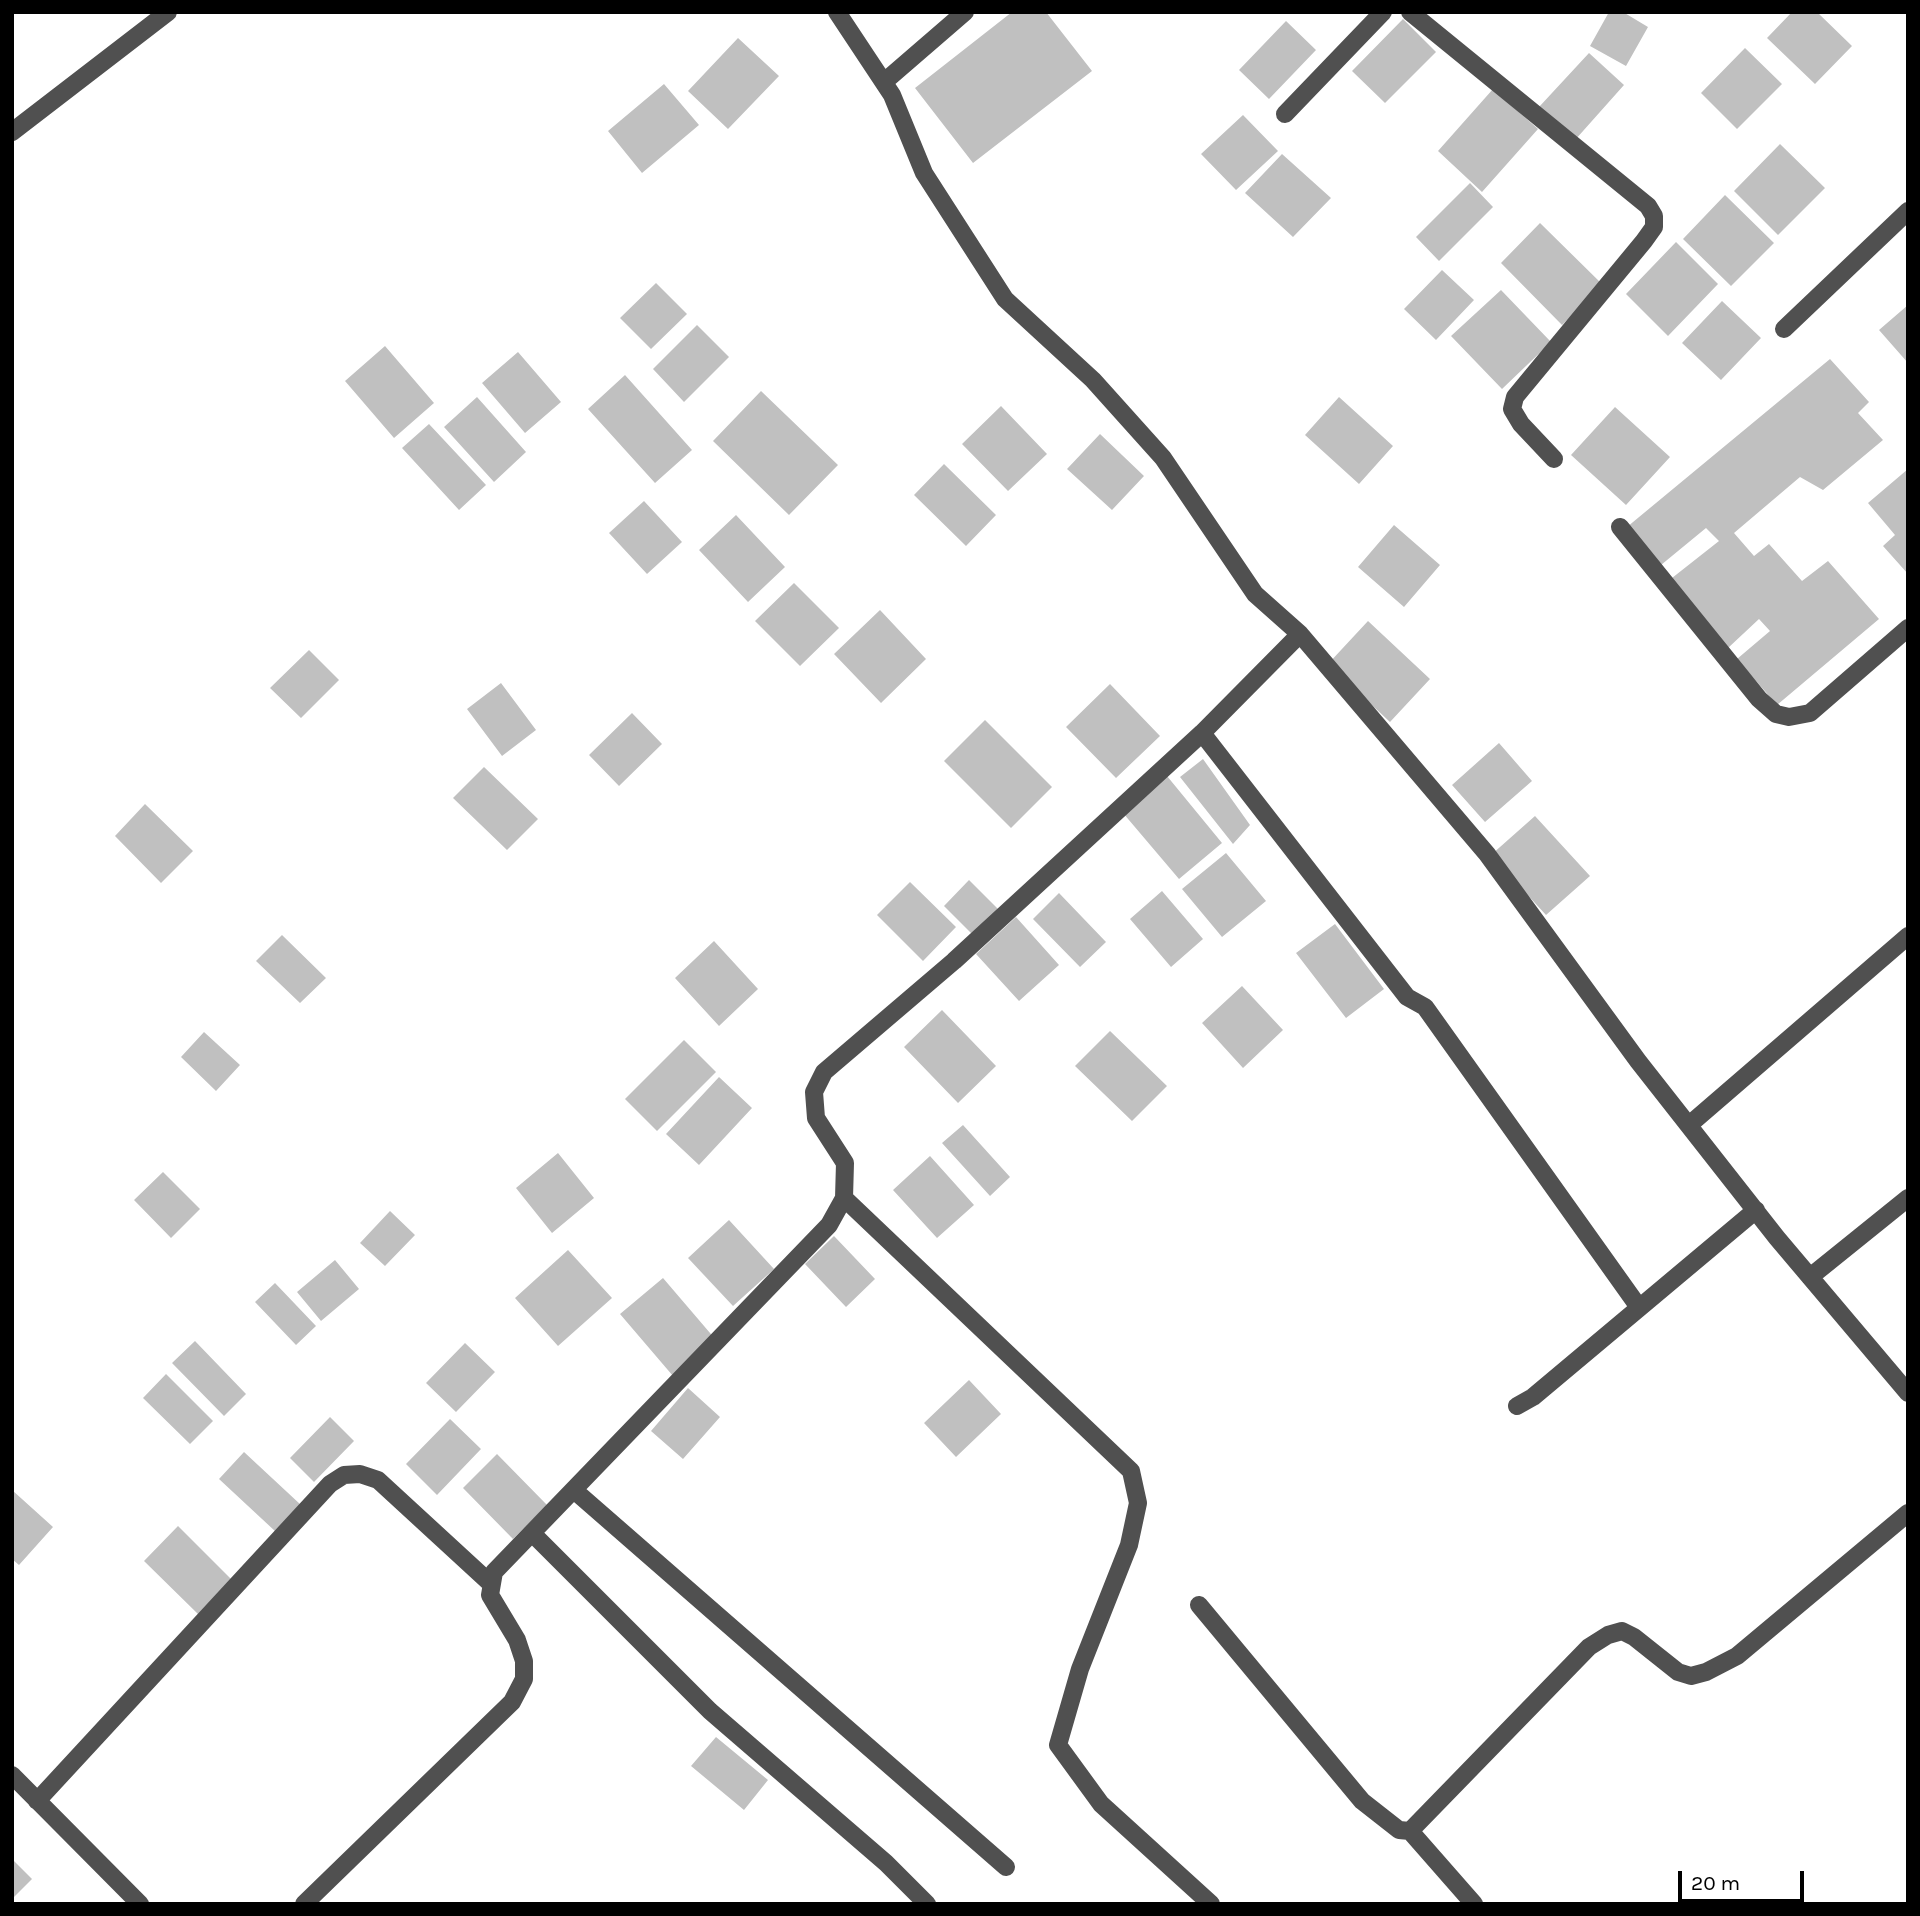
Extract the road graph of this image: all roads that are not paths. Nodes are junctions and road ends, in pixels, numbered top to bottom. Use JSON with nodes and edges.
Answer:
{"nodes":[{"id":1,"x":168,"y":12,"type":"edge"},
{"id":2,"x":837,"y":12,"type":"edge"},
{"id":3,"x":965,"y":12,"type":"edge"},
{"id":4,"x":1383,"y":12,"type":"edge"},
{"id":5,"x":1410,"y":12,"type":"edge"},
{"id":6,"x":884,"y":82,"type":"junction"},
{"id":7,"x":1285,"y":114,"type":"dead end"},
{"id":8,"x":12,"y":132,"type":"edge"},
{"id":9,"x":1908,"y":211,"type":"edge"},
{"id":10,"x":1784,"y":329,"type":"dead end"},
{"id":11,"x":1554,"y":459,"type":"dead end"},
{"id":12,"x":1620,"y":527,"type":"dead end"},
{"id":13,"x":1908,"y":628,"type":"edge"},
{"id":14,"x":1300,"y":634,"type":"junction"},
{"id":15,"x":1202,"y":733,"type":"junction"},
{"id":16,"x":1908,"y":936,"type":"edge"},
{"id":17,"x":1689,"y":1125,"type":"junction"},
{"id":18,"x":844,"y":1198,"type":"junction"},
{"id":19,"x":1908,"y":1198,"type":"edge"},
{"id":20,"x":1756,"y":1210,"type":"junction"},
{"id":21,"x":1810,"y":1277,"type":"junction"},
{"id":22,"x":1638,"y":1306,"type":"junction"},
{"id":23,"x":1908,"y":1393,"type":"edge"},
{"id":24,"x":1517,"y":1405,"type":"dead end"},
{"id":25,"x":575,"y":1491,"type":"junction"},
{"id":26,"x":1908,"y":1513,"type":"edge"},
{"id":27,"x":532,"y":1533,"type":"junction"},
{"id":28,"x":490,"y":1583,"type":"junction"},
{"id":29,"x":1199,"y":1605,"type":"dead end"},
{"id":30,"x":12,"y":1775,"type":"edge"},
{"id":31,"x":37,"y":1801,"type":"junction"},
{"id":32,"x":1410,"y":1831,"type":"junction"},
{"id":33,"x":1006,"y":1867,"type":"dead end"},
{"id":34,"x":140,"y":1904,"type":"edge"},
{"id":35,"x":304,"y":1904,"type":"edge"},
{"id":36,"x":927,"y":1904,"type":"edge"},
{"id":37,"x":1211,"y":1904,"type":"edge"},
{"id":38,"x":1474,"y":1904,"type":"edge"}],
"edges":[{"from":1,"to":8,"type":"street"},
{"from":2,"to":6,"type":"street"},
{"from":3,"to":6,"type":"street"},
{"from":4,"to":7,"type":"street"},
{"from":5,"to":11,"type":"street"},
{"from":6,"to":14,"type":"street"},
{"from":9,"to":10,"type":"street"},
{"from":12,"to":13,"type":"street"},
{"from":14,"to":15,"type":"street"},
{"from":14,"to":17,"type":"street"},
{"from":15,"to":18,"type":"street"},
{"from":15,"to":22,"type":"street"},
{"from":16,"to":17,"type":"street"},
{"from":17,"to":20,"type":"street"},
{"from":18,"to":25,"type":"street"},
{"from":18,"to":37,"type":"street"},
{"from":19,"to":21,"type":"street"},
{"from":20,"to":21,"type":"street"},
{"from":20,"to":22,"type":"street"},
{"from":21,"to":23,"type":"street"},
{"from":22,"to":24,"type":"street"},
{"from":25,"to":27,"type":"street"},
{"from":25,"to":33,"type":"street"},
{"from":26,"to":32,"type":"street"},
{"from":27,"to":28,"type":"street"},
{"from":27,"to":36,"type":"street"},
{"from":28,"to":31,"type":"street"},
{"from":28,"to":35,"type":"street"},
{"from":29,"to":32,"type":"street"},
{"from":30,"to":31,"type":"street"},
{"from":31,"to":34,"type":"street"},
{"from":32,"to":38,"type":"street"}]}
